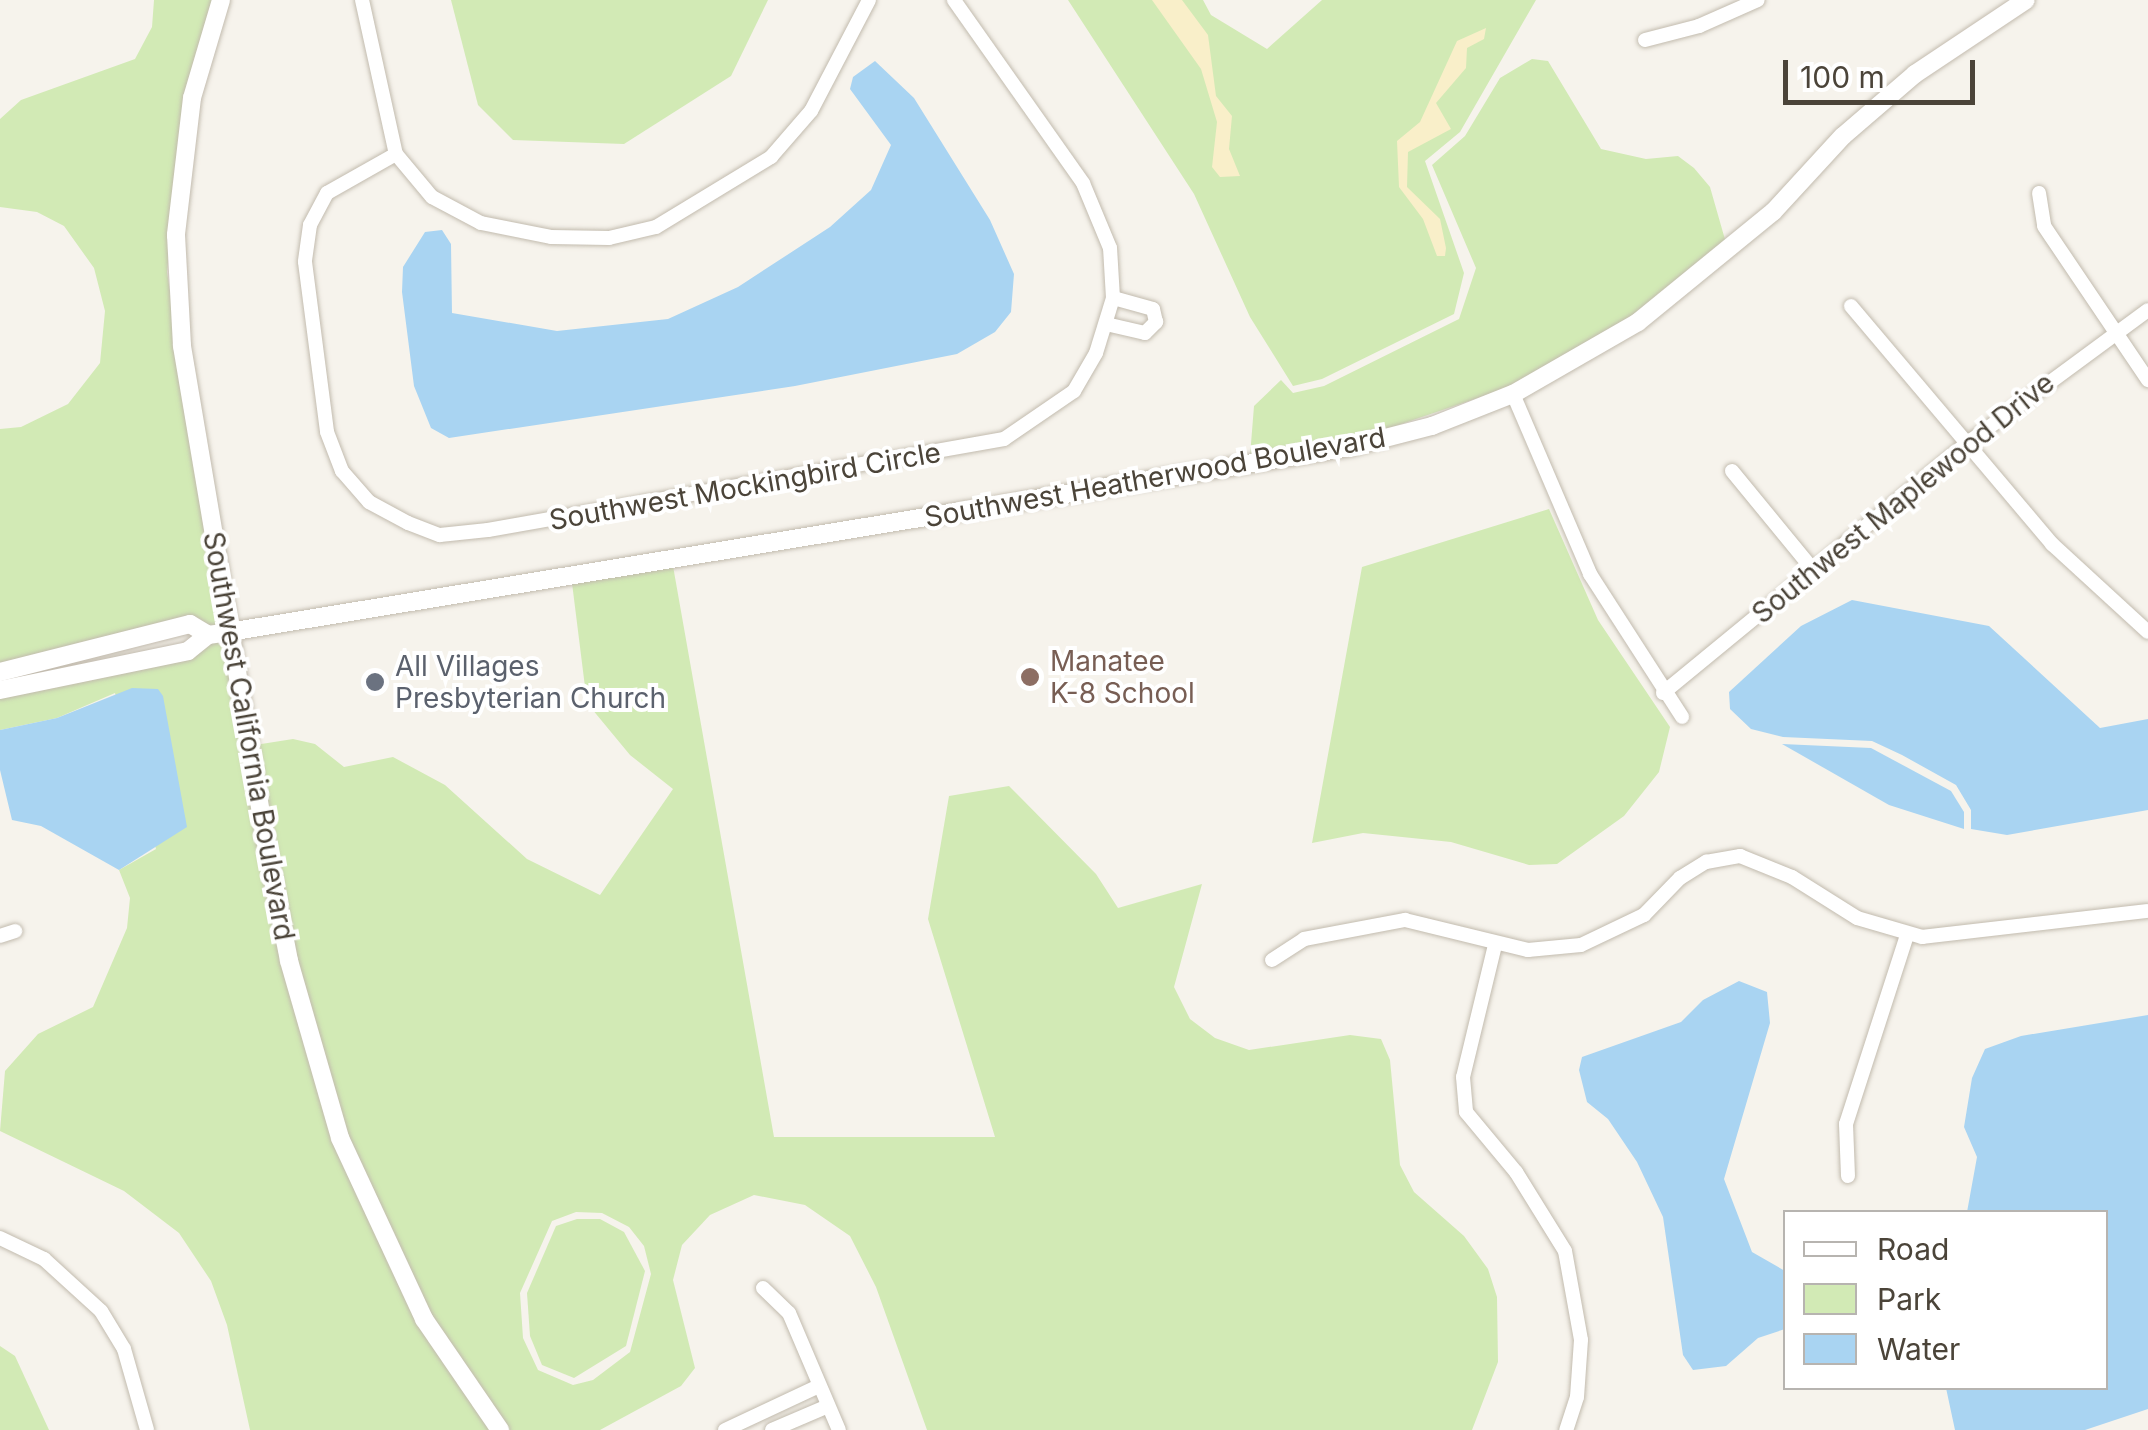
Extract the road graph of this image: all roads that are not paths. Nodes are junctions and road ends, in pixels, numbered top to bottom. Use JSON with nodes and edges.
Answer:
{"nodes":[{"id":1,"x":221,"y":0,"type":"edge"},
{"id":2,"x":362,"y":0,"type":"edge"},
{"id":3,"x":870,"y":0,"type":"edge"},
{"id":4,"x":954,"y":0,"type":"edge"},
{"id":5,"x":1758,"y":0,"type":"edge"},
{"id":6,"x":2026,"y":0,"type":"edge"},
{"id":7,"x":1645,"y":40,"type":"dead end"},
{"id":8,"x":396,"y":154,"type":"junction"},
{"id":9,"x":2039,"y":193,"type":"dead end"},
{"id":10,"x":1113,"y":298,"type":"junction"},
{"id":11,"x":1851,"y":306,"type":"dead end"},
{"id":12,"x":2148,"y":310,"type":"edge"},
{"id":13,"x":1106,"y":324,"type":"junction"},
{"id":14,"x":2114,"y":330,"type":"junction"},
{"id":15,"x":2148,"y":380,"type":"edge"},
{"id":16,"x":1514,"y":394,"type":"junction"},
{"id":17,"x":1969,"y":442,"type":"junction"},
{"id":18,"x":1732,"y":471,"type":"dead end"},
{"id":19,"x":1814,"y":571,"type":"junction"},
{"id":20,"x":229,"y":632,"type":"junction"},
{"id":21,"x":2148,"y":632,"type":"edge"},
{"id":22,"x":208,"y":636,"type":"junction"},
{"id":23,"x":50,"y":657,"type":"junction"},
{"id":24,"x":0,"y":672,"type":"edge"},
{"id":25,"x":57,"y":680,"type":"junction"},
{"id":26,"x":0,"y":690,"type":"edge"},
{"id":27,"x":1663,"y":693,"type":"junction"},
{"id":28,"x":1682,"y":717,"type":"dead end"},
{"id":29,"x":2148,"y":911,"type":"edge"},
{"id":30,"x":15,"y":931,"type":"dead end"},
{"id":31,"x":1906,"y":935,"type":"junction"},
{"id":32,"x":0,"y":936,"type":"edge"},
{"id":33,"x":1494,"y":944,"type":"junction"},
{"id":34,"x":1272,"y":960,"type":"dead end"},
{"id":35,"x":1848,"y":1176,"type":"dead end"},
{"id":36,"x":0,"y":1238,"type":"edge"},
{"id":37,"x":763,"y":1288,"type":"dead end"},
{"id":38,"x":820,"y":1386,"type":"junction"},
{"id":39,"x":828,"y":1406,"type":"junction"},
{"id":40,"x":147,"y":1430,"type":"edge"},
{"id":41,"x":500,"y":1430,"type":"edge"},
{"id":42,"x":725,"y":1430,"type":"edge"},
{"id":43,"x":772,"y":1430,"type":"edge"},
{"id":44,"x":838,"y":1430,"type":"edge"},
{"id":45,"x":1566,"y":1430,"type":"edge"}],
"edges":[{"from":1,"to":20,"type":"street","name":"Southwest California Boulevard"},
{"from":2,"to":8,"type":"street"},
{"from":3,"to":8,"type":"street"},
{"from":4,"to":10,"type":"street","name":"Southwest Mockingbird Circle"},
{"from":5,"to":7,"type":"street"},
{"from":6,"to":16,"type":"street","name":"Southwest Heatherwood Boulevard"},
{"from":8,"to":13,"type":"street","name":"Southwest Mockingbird Circle"},
{"from":9,"to":14,"type":"street"},
{"from":10,"to":13,"type":"street","name":"Southwest Mockingbird Circle"},
{"from":10,"to":13,"type":"street"},
{"from":11,"to":17,"type":"street"},
{"from":12,"to":14,"type":"street","name":"Southwest Maplewood Drive"},
{"from":14,"to":15,"type":"street"},
{"from":14,"to":17,"type":"street","name":"Southwest Maplewood Drive"},
{"from":16,"to":20,"type":"street","name":"Southwest Heatherwood Boulevard"},
{"from":16,"to":27,"type":"street"},
{"from":17,"to":19,"type":"street","name":"Southwest Maplewood Drive"},
{"from":17,"to":21,"type":"street"},
{"from":18,"to":19,"type":"street"},
{"from":19,"to":27,"type":"street","name":"Southwest Maplewood Drive"},
{"from":20,"to":22,"type":"street","name":"Southwest Heatherwood Boulevard"},
{"from":20,"to":41,"type":"street","name":"Southwest California Boulevard"},
{"from":22,"to":23,"type":"street","name":"Southwest Heatherwood Boulevard"},
{"from":22,"to":25,"type":"street","name":"Southwest Heatherwood Boulevard"},
{"from":23,"to":24,"type":"street","name":"Southwest Heatherwood Boulevard"},
{"from":23,"to":25,"type":"street"},
{"from":25,"to":26,"type":"street","name":"Southwest Heatherwood Boulevard"},
{"from":27,"to":28,"type":"street"},
{"from":29,"to":31,"type":"street"},
{"from":30,"to":32,"type":"street"},
{"from":31,"to":33,"type":"street"},
{"from":31,"to":35,"type":"street"},
{"from":33,"to":34,"type":"street"},
{"from":33,"to":45,"type":"street"},
{"from":36,"to":40,"type":"street"},
{"from":37,"to":38,"type":"street"},
{"from":38,"to":39,"type":"street"},
{"from":38,"to":42,"type":"street"},
{"from":39,"to":43,"type":"street"},
{"from":39,"to":44,"type":"street"}]}
